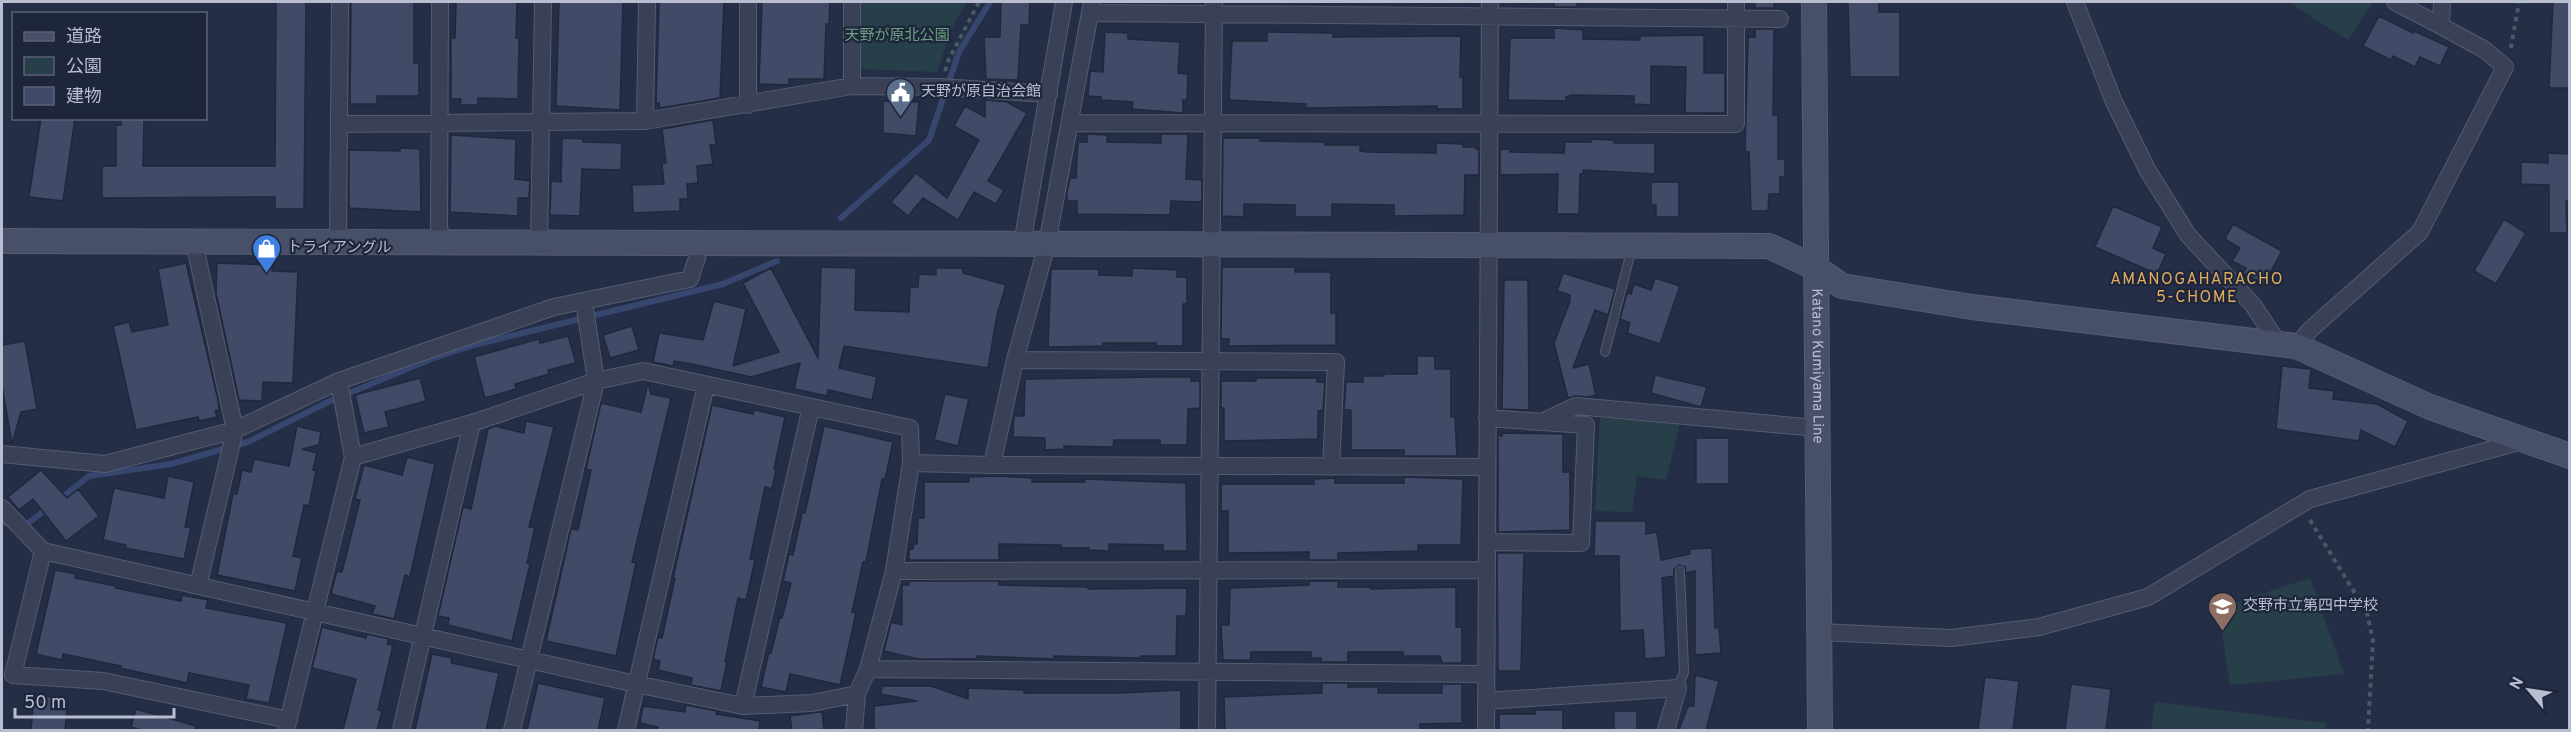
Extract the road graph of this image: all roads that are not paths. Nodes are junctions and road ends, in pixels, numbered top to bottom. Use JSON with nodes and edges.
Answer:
{"nodes":[{"id":1,"x":340,"y":2,"type":"edge"},
{"id":2,"x":440,"y":2,"type":"edge"},
{"id":3,"x":543,"y":2,"type":"edge"},
{"id":4,"x":647,"y":2,"type":"edge"},
{"id":5,"x":748,"y":2,"type":"edge"},
{"id":6,"x":852,"y":2,"type":"edge"},
{"id":7,"x":1064,"y":2,"type":"edge"},
{"id":8,"x":1814,"y":2,"type":"edge"},
{"id":9,"x":2075,"y":2,"type":"edge"},
{"id":10,"x":2395,"y":2,"type":"edge"},
{"id":11,"x":2442,"y":2,"type":"edge"},
{"id":12,"x":1092,"y":8,"type":"edge"},
{"id":13,"x":1214,"y":8,"type":"edge"},
{"id":14,"x":1490,"y":9,"type":"edge"},
{"id":15,"x":1736,"y":10,"type":"edge"},
{"id":16,"x":1780,"y":19,"type":"dead end"},
{"id":17,"x":2441,"y":26,"type":"junction"},
{"id":18,"x":852,"y":86,"type":"junction"},
{"id":19,"x":1049,"y":94,"type":"junction"},
{"id":20,"x":748,"y":105,"type":"junction"},
{"id":21,"x":645,"y":121,"type":"junction"},
{"id":22,"x":541,"y":122,"type":"junction"},
{"id":23,"x":440,"y":123,"type":"junction"},
{"id":24,"x":1071,"y":123,"type":"junction"},
{"id":25,"x":1213,"y":123,"type":"junction"},
{"id":26,"x":339,"y":124,"type":"junction"},
{"id":27,"x":1489,"y":124,"type":"junction"},
{"id":28,"x":2,"y":241,"type":"edge"},
{"id":29,"x":194,"y":242,"type":"junction"},
{"id":30,"x":338,"y":242,"type":"junction"},
{"id":31,"x":441,"y":242,"type":"junction"},
{"id":32,"x":539,"y":243,"type":"junction"},
{"id":33,"x":696,"y":244,"type":"junction"},
{"id":34,"x":1022,"y":244,"type":"junction"},
{"id":35,"x":1047,"y":244,"type":"junction"},
{"id":36,"x":1212,"y":244,"type":"junction"},
{"id":37,"x":1488,"y":244,"type":"junction"},
{"id":38,"x":1633,"y":244,"type":"junction"},
{"id":39,"x":1816,"y":268,"type":"junction"},
{"id":40,"x":584,"y":302,"type":"junction"},
{"id":41,"x":2287,"y":345,"type":"junction"},
{"id":42,"x":1605,"y":352,"type":"dead end"},
{"id":43,"x":1015,"y":360,"type":"junction"},
{"id":44,"x":1210,"y":361,"type":"junction"},
{"id":45,"x":339,"y":381,"type":"junction"},
{"id":46,"x":596,"y":381,"type":"junction"},
{"id":47,"x":706,"y":385,"type":"junction"},
{"id":48,"x":811,"y":407,"type":"junction"},
{"id":49,"x":1487,"y":418,"type":"junction"},
{"id":50,"x":1542,"y":422,"type":"junction"},
{"id":51,"x":472,"y":423,"type":"junction"},
{"id":52,"x":1817,"y":428,"type":"junction"},
{"id":53,"x":235,"y":430,"type":"junction"},
{"id":54,"x":2522,"y":441,"type":"junction"},
{"id":55,"x":2,"y":454,"type":"edge"},
{"id":56,"x":353,"y":456,"type":"junction"},
{"id":57,"x":2570,"y":456,"type":"edge"},
{"id":58,"x":911,"y":463,"type":"junction"},
{"id":59,"x":992,"y":465,"type":"junction"},
{"id":60,"x":1210,"y":466,"type":"junction"},
{"id":61,"x":1331,"y":467,"type":"junction"},
{"id":62,"x":1487,"y":467,"type":"junction"},
{"id":63,"x":2,"y":508,"type":"edge"},
{"id":64,"x":1486,"y":542,"type":"junction"},
{"id":65,"x":43,"y":551,"type":"junction"},
{"id":66,"x":1209,"y":570,"type":"junction"},
{"id":67,"x":1486,"y":570,"type":"junction"},
{"id":68,"x":894,"y":571,"type":"junction"},
{"id":69,"x":1680,"y":571,"type":"dead end"},
{"id":70,"x":198,"y":586,"type":"junction"},
{"id":71,"x":315,"y":612,"type":"junction"},
{"id":72,"x":1819,"y":632,"type":"junction"},
{"id":73,"x":423,"y":636,"type":"junction"},
{"id":74,"x":529,"y":660,"type":"junction"},
{"id":75,"x":868,"y":669,"type":"junction"},
{"id":76,"x":1208,"y":671,"type":"junction"},
{"id":77,"x":1486,"y":674,"type":"junction"},
{"id":78,"x":636,"y":684,"type":"junction"},
{"id":79,"x":1678,"y":688,"type":"junction"},
{"id":80,"x":857,"y":694,"type":"junction"},
{"id":81,"x":1486,"y":701,"type":"junction"},
{"id":82,"x":742,"y":706,"type":"junction"},
{"id":83,"x":288,"y":725,"type":"edge"},
{"id":84,"x":401,"y":730,"type":"edge"},
{"id":85,"x":512,"y":730,"type":"edge"},
{"id":86,"x":626,"y":730,"type":"edge"},
{"id":87,"x":854,"y":730,"type":"edge"},
{"id":88,"x":1207,"y":730,"type":"edge"},
{"id":89,"x":1485,"y":730,"type":"edge"},
{"id":90,"x":1666,"y":730,"type":"edge"},
{"id":91,"x":1820,"y":730,"type":"edge"}],
"edges":[{"from":1,"to":26,"type":"street"},
{"from":2,"to":23,"type":"street"},
{"from":3,"to":22,"type":"street"},
{"from":4,"to":21,"type":"street"},
{"from":5,"to":20,"type":"street"},
{"from":6,"to":18,"type":"street"},
{"from":7,"to":19,"type":"street"},
{"from":8,"to":39,"type":"street","name":"Katano Kumiyama Line"},
{"from":9,"to":41,"type":"street"},
{"from":10,"to":17,"type":"street"},
{"from":11,"to":17,"type":"street"},
{"from":12,"to":13,"type":"street"},
{"from":12,"to":24,"type":"street"},
{"from":13,"to":14,"type":"street"},
{"from":13,"to":25,"type":"street"},
{"from":14,"to":15,"type":"street"},
{"from":14,"to":27,"type":"street"},
{"from":15,"to":16,"type":"street"},
{"from":15,"to":27,"type":"street"},
{"from":17,"to":41,"type":"street"},
{"from":18,"to":19,"type":"street"},
{"from":18,"to":20,"type":"street"},
{"from":19,"to":34,"type":"street"},
{"from":20,"to":21,"type":"street"},
{"from":21,"to":22,"type":"street"},
{"from":22,"to":23,"type":"street"},
{"from":22,"to":32,"type":"street"},
{"from":23,"to":26,"type":"street"},
{"from":23,"to":31,"type":"street"},
{"from":24,"to":25,"type":"street"},
{"from":24,"to":35,"type":"street"},
{"from":25,"to":27,"type":"street"},
{"from":25,"to":36,"type":"street"},
{"from":26,"to":30,"type":"street"},
{"from":27,"to":37,"type":"street"},
{"from":28,"to":29,"type":"street"},
{"from":29,"to":30,"type":"street"},
{"from":29,"to":53,"type":"street"},
{"from":30,"to":31,"type":"street"},
{"from":31,"to":32,"type":"street"},
{"from":32,"to":33,"type":"street"},
{"from":33,"to":34,"type":"street"},
{"from":33,"to":40,"type":"street"},
{"from":34,"to":35,"type":"street"},
{"from":35,"to":36,"type":"street"},
{"from":35,"to":43,"type":"street"},
{"from":36,"to":37,"type":"street"},
{"from":36,"to":44,"type":"street"},
{"from":37,"to":38,"type":"street"},
{"from":37,"to":49,"type":"street"},
{"from":38,"to":39,"type":"street"},
{"from":38,"to":42,"type":"lane"},
{"from":39,"to":41,"type":"street"},
{"from":39,"to":52,"type":"street","name":"Katano Kumiyama Line"},
{"from":40,"to":45,"type":"street"},
{"from":40,"to":46,"type":"street"},
{"from":41,"to":54,"type":"street"},
{"from":43,"to":44,"type":"street"},
{"from":43,"to":59,"type":"street"},
{"from":44,"to":60,"type":"street"},
{"from":44,"to":61,"type":"street"},
{"from":45,"to":53,"type":"street"},
{"from":45,"to":56,"type":"street"},
{"from":46,"to":47,"type":"street"},
{"from":46,"to":51,"type":"street"},
{"from":46,"to":74,"type":"street"},
{"from":47,"to":48,"type":"street"},
{"from":47,"to":78,"type":"street"},
{"from":48,"to":58,"type":"street"},
{"from":48,"to":82,"type":"street"},
{"from":49,"to":50,"type":"street"},
{"from":49,"to":62,"type":"street"},
{"from":50,"to":52,"type":"street"},
{"from":50,"to":64,"type":"street"},
{"from":51,"to":56,"type":"street"},
{"from":51,"to":73,"type":"street"},
{"from":52,"to":72,"type":"street","name":"Katano Kumiyama Line"},
{"from":53,"to":55,"type":"street"},
{"from":53,"to":70,"type":"street"},
{"from":54,"to":57,"type":"street"},
{"from":54,"to":72,"type":"street"},
{"from":56,"to":71,"type":"street"},
{"from":58,"to":59,"type":"street"},
{"from":58,"to":68,"type":"street"},
{"from":59,"to":60,"type":"street"},
{"from":60,"to":61,"type":"street"},
{"from":60,"to":66,"type":"street"},
{"from":61,"to":62,"type":"street"},
{"from":62,"to":64,"type":"street"},
{"from":63,"to":65,"type":"street"},
{"from":64,"to":67,"type":"street"},
{"from":65,"to":70,"type":"street"},
{"from":65,"to":83,"type":"street"},
{"from":66,"to":67,"type":"street"},
{"from":66,"to":68,"type":"street"},
{"from":66,"to":76,"type":"street"},
{"from":67,"to":77,"type":"street"},
{"from":68,"to":75,"type":"street"},
{"from":69,"to":79,"type":"lane"},
{"from":70,"to":71,"type":"street"},
{"from":71,"to":73,"type":"street"},
{"from":71,"to":83,"type":"street"},
{"from":72,"to":91,"type":"street","name":"Katano Kumiyama Line"},
{"from":73,"to":74,"type":"street"},
{"from":73,"to":84,"type":"street"},
{"from":74,"to":78,"type":"street"},
{"from":74,"to":85,"type":"street"},
{"from":75,"to":76,"type":"street"},
{"from":75,"to":80,"type":"street"},
{"from":76,"to":77,"type":"street"},
{"from":76,"to":88,"type":"street"},
{"from":77,"to":81,"type":"street"},
{"from":78,"to":82,"type":"street"},
{"from":78,"to":86,"type":"street"},
{"from":79,"to":81,"type":"street"},
{"from":79,"to":90,"type":"street"},
{"from":80,"to":82,"type":"street"},
{"from":80,"to":87,"type":"street"},
{"from":81,"to":89,"type":"street"}]}
